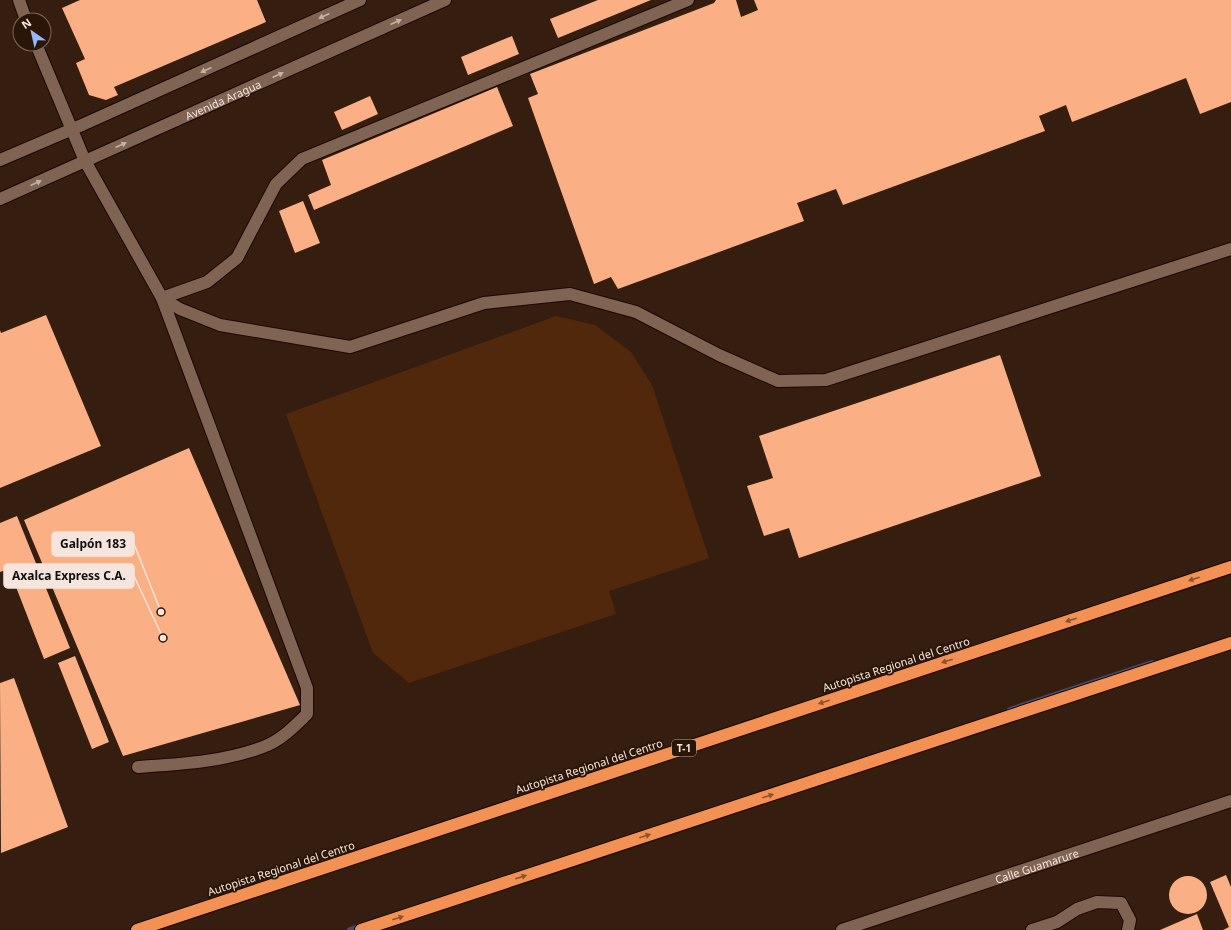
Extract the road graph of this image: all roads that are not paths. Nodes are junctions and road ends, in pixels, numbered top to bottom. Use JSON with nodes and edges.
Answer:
{"nodes":[{"id":1,"x":19,"y":0,"type":"edge"},
{"id":2,"x":360,"y":0,"type":"edge"},
{"id":3,"x":445,"y":0,"type":"edge"},
{"id":4,"x":688,"y":0,"type":"edge"},
{"id":5,"x":23,"y":12,"type":"edge"},
{"id":6,"x":39,"y":52,"type":"edge"},
{"id":7,"x":71,"y":130,"type":"junction"},
{"id":8,"x":0,"y":160,"type":"edge"},
{"id":9,"x":85,"y":161,"type":"junction"},
{"id":10,"x":0,"y":199,"type":"edge"},
{"id":11,"x":1231,"y":249,"type":"edge"},
{"id":12,"x":162,"y":298,"type":"junction"},
{"id":13,"x":1231,"y":567,"type":"edge"},
{"id":14,"x":1231,"y":643,"type":"edge"},
{"id":15,"x":138,"y":767,"type":"dead end"},
{"id":16,"x":1231,"y":801,"type":"edge"},
{"id":17,"x":1060,"y":926,"type":"edge"},
{"id":18,"x":137,"y":930,"type":"edge"},
{"id":19,"x":361,"y":930,"type":"edge"},
{"id":20,"x":842,"y":930,"type":"edge"},
{"id":21,"x":1032,"y":930,"type":"edge"},
{"id":22,"x":1128,"y":930,"type":"edge"}],
"edges":[{"from":1,"to":5,"type":"street"},
{"from":2,"to":7,"type":"street","one_way":true},
{"from":9,"to":3,"type":"street","name":"Avenida Aragua","one_way":true},
{"from":4,"to":12,"type":"street"},
{"from":6,"to":7,"type":"street"},
{"from":7,"to":8,"type":"street"},
{"from":7,"to":9,"type":"street"},
{"from":10,"to":9,"type":"street","name":"Avenida Aragua","one_way":true},
{"from":9,"to":12,"type":"street"},
{"from":11,"to":12,"type":"street"},
{"from":12,"to":15,"type":"street"},
{"from":13,"to":18,"type":"highway","name":"Autopista Regional del Centro","number":"T-1","one_way":true},
{"from":19,"to":14,"type":"highway","one_way":true},
{"from":16,"to":20,"type":"street","name":"Calle Guamarure"},
{"from":17,"to":21,"type":"street"},
{"from":17,"to":22,"type":"street"}]}
